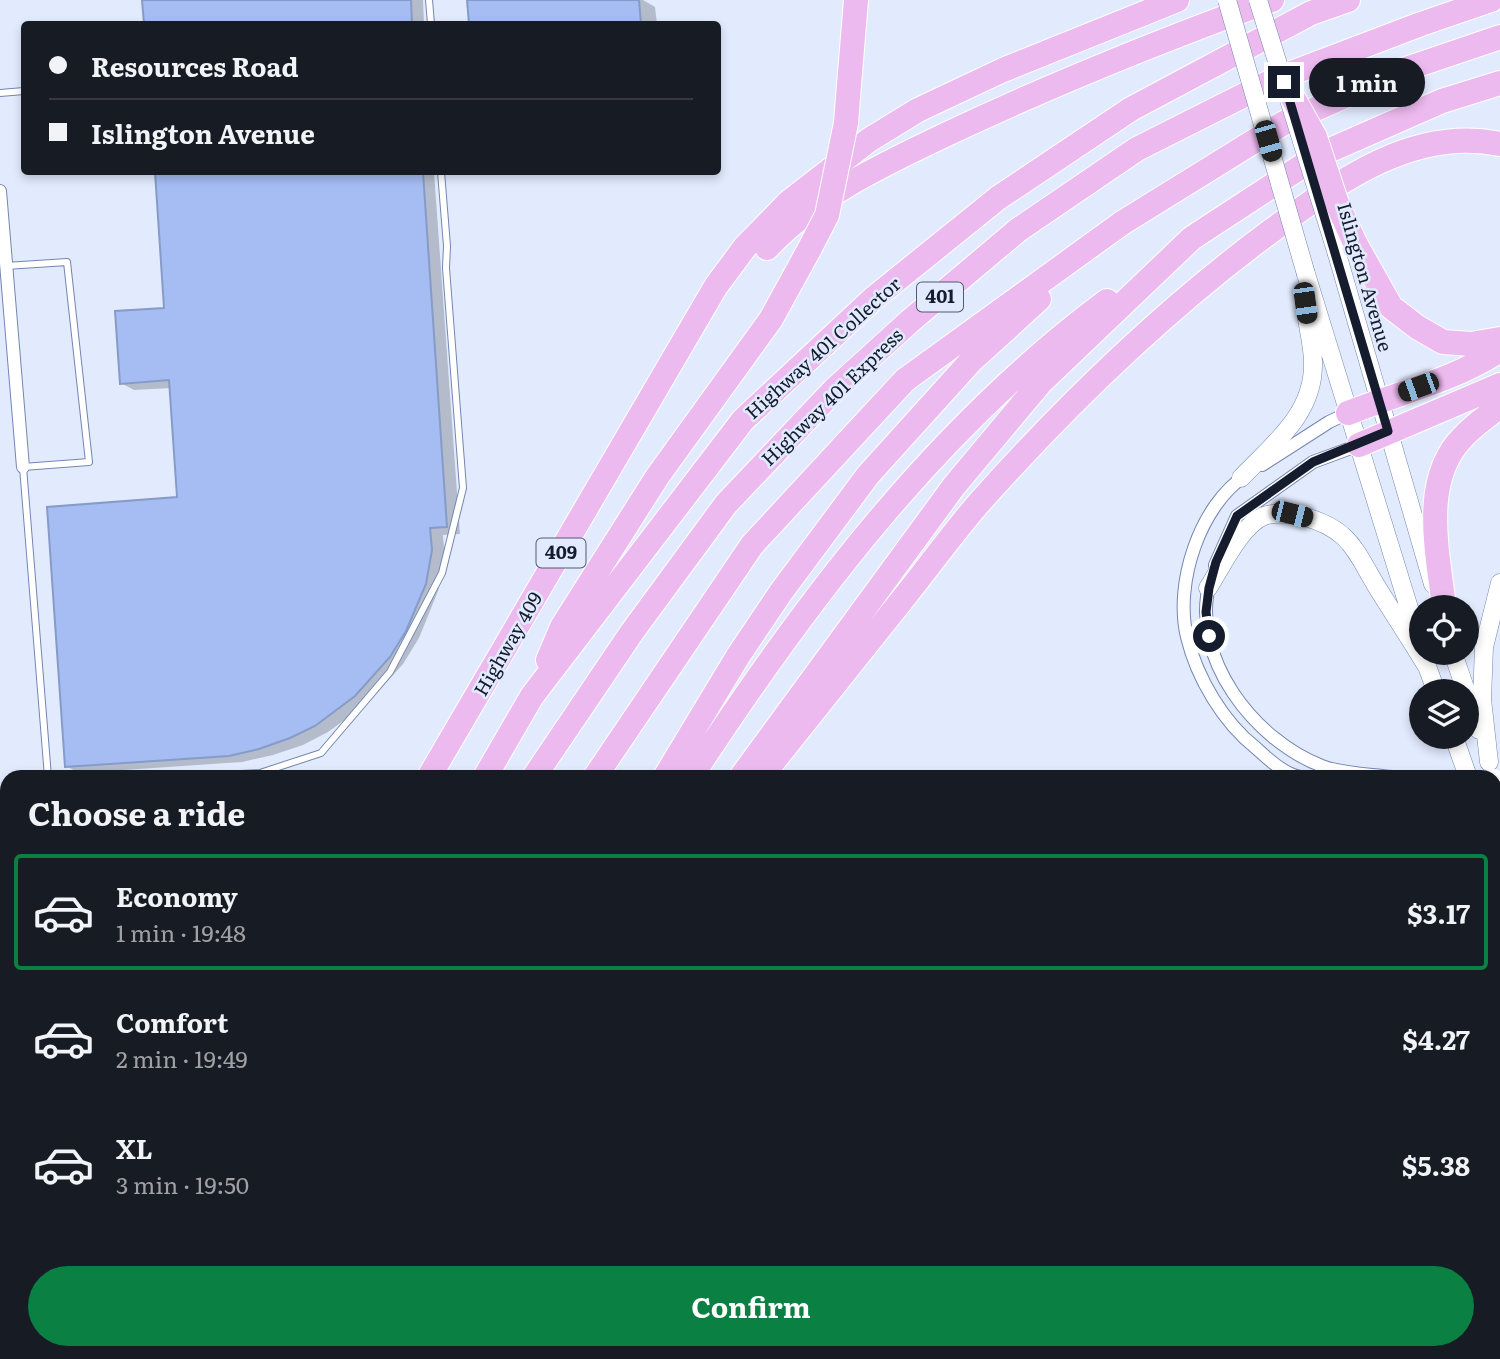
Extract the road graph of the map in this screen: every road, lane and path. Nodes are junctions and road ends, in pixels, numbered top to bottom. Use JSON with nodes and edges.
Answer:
{"nodes":[{"id":1,"x":429,"y":0,"type":"edge"},
{"id":2,"x":856,"y":0,"type":"edge"},
{"id":3,"x":1177,"y":0,"type":"edge"},
{"id":4,"x":1227,"y":0,"type":"edge"},
{"id":5,"x":1258,"y":0,"type":"edge"},
{"id":6,"x":1272,"y":0,"type":"edge"},
{"id":7,"x":1348,"y":0,"type":"edge"},
{"id":8,"x":1492,"y":0,"type":"edge"},
{"id":9,"x":430,"y":21,"type":"edge"},
{"id":10,"x":1500,"y":37,"type":"edge"},
{"id":11,"x":1284,"y":82,"type":"joint"},
{"id":12,"x":1500,"y":83,"type":"edge"},
{"id":13,"x":21,"y":91,"type":"edge"},
{"id":14,"x":0,"y":93,"type":"edge"},
{"id":15,"x":1500,"y":144,"type":"edge"},
{"id":16,"x":441,"y":175,"type":"edge"},
{"id":17,"x":0,"y":191,"type":"edge"},
{"id":18,"x":1122,"y":223,"type":"junction"},
{"id":19,"x":1192,"y":238,"type":"junction"},
{"id":20,"x":1346,"y":249,"type":"junction"},
{"id":21,"x":6,"y":266,"type":"junction"},
{"id":22,"x":1306,"y":274,"type":"junction"},
{"id":23,"x":693,"y":329,"type":"junction"},
{"id":24,"x":1500,"y":339,"type":"edge"},
{"id":25,"x":1500,"y":350,"type":"edge"},
{"id":26,"x":1500,"y":385,"type":"edge"},
{"id":27,"x":1379,"y":401,"type":"junction"},
{"id":28,"x":1500,"y":406,"type":"edge"},
{"id":29,"x":1348,"y":413,"type":"junction"},
{"id":30,"x":1388,"y":431,"type":"junction"},
{"id":31,"x":1359,"y":445,"type":"junction"},
{"id":32,"x":23,"y":467,"type":"junction"},
{"id":33,"x":1241,"y":478,"type":"junction"},
{"id":34,"x":1500,"y":583,"type":"edge"},
{"id":35,"x":1209,"y":588,"type":"junction"},
{"id":36,"x":1438,"y":595,"type":"edge"},
{"id":37,"x":1441,"y":595,"type":"edge"},
{"id":38,"x":1409,"y":609,"type":"edge"},
{"id":39,"x":1409,"y":635,"type":"edge"},
{"id":40,"x":532,"y":696,"type":"junction"},
{"id":41,"x":1479,"y":731,"type":"edge"},
{"id":42,"x":1458,"y":749,"type":"edge"},
{"id":43,"x":47,"y":770,"type":"edge"},
{"id":44,"x":269,"y":770,"type":"edge"},
{"id":45,"x":433,"y":770,"type":"edge"},
{"id":46,"x":489,"y":770,"type":"edge"},
{"id":47,"x":539,"y":770,"type":"edge"},
{"id":48,"x":599,"y":770,"type":"edge"},
{"id":49,"x":670,"y":770,"type":"edge"},
{"id":50,"x":696,"y":770,"type":"edge"},
{"id":51,"x":746,"y":770,"type":"edge"},
{"id":52,"x":767,"y":770,"type":"edge"},
{"id":53,"x":1285,"y":770,"type":"edge"},
{"id":54,"x":1348,"y":770,"type":"edge"},
{"id":55,"x":1466,"y":770,"type":"edge"},
{"id":56,"x":1492,"y":770,"type":"edge"},
{"id":57,"x":1492,"y":770,"type":"edge"}],
"edges":[{"from":1,"to":9,"type":"lane"},
{"from":2,"to":40,"type":"highway","bridge":true},
{"from":3,"to":23,"type":"highway"},
{"from":4,"to":22,"type":"main road","bridge":true},
{"from":5,"to":11,"type":"main road","bridge":true},
{"from":6,"to":23,"type":"highway"},
{"from":7,"to":40,"type":"highway","name":"Highway 401 Collector","number":"401"},
{"from":8,"to":47,"type":"highway","name":"Highway 401 Express","number":"401"},
{"from":10,"to":18,"type":"highway","name":"Highway 401 Express","number":"401"},
{"from":11,"to":20,"type":"highway","bridge":true},
{"from":12,"to":19,"type":"highway"},
{"from":13,"to":14,"type":"lane"},
{"from":15,"to":52,"type":"highway"},
{"from":16,"to":44,"type":"lane"},
{"from":17,"to":21,"type":"street"},
{"from":18,"to":48,"type":"highway","name":"Highway 401 Express","number":"401"},
{"from":18,"to":49,"type":"highway"},
{"from":19,"to":50,"type":"highway"},
{"from":19,"to":51,"type":"highway"},
{"from":20,"to":24,"type":"highway"},
{"from":20,"to":27,"type":"main road","name":"Islington Avenue"},
{"from":21,"to":32,"type":"street"},
{"from":21,"to":32,"type":"lane"},
{"from":22,"to":29,"type":"main road"},
{"from":22,"to":33,"type":"main road"},
{"from":23,"to":45,"type":"highway","name":"Highway 409","number":"409"},
{"from":25,"to":27,"type":"highway"},
{"from":26,"to":30,"type":"highway"},
{"from":27,"to":29,"type":"highway"},
{"from":27,"to":30,"type":"main road","name":"Islington Avenue"},
{"from":28,"to":37,"type":"highway"},
{"from":29,"to":31,"type":"main road"},
{"from":29,"to":33,"type":"street"},
{"from":30,"to":31,"type":"highway"},
{"from":30,"to":36,"type":"main road","name":"Islington Avenue"},
{"from":31,"to":35,"type":"street"},
{"from":31,"to":38,"type":"main road"},
{"from":32,"to":43,"type":"lane"},
{"from":33,"to":53,"type":"street"},
{"from":34,"to":56,"type":"main road"},
{"from":35,"to":39,"type":"main road"},
{"from":35,"to":54,"type":"street"},
{"from":40,"to":46,"type":"highway","name":"Highway 401 Collector","number":"401"},
{"from":41,"to":57,"type":"main road"},
{"from":42,"to":55,"type":"main road"}]}
